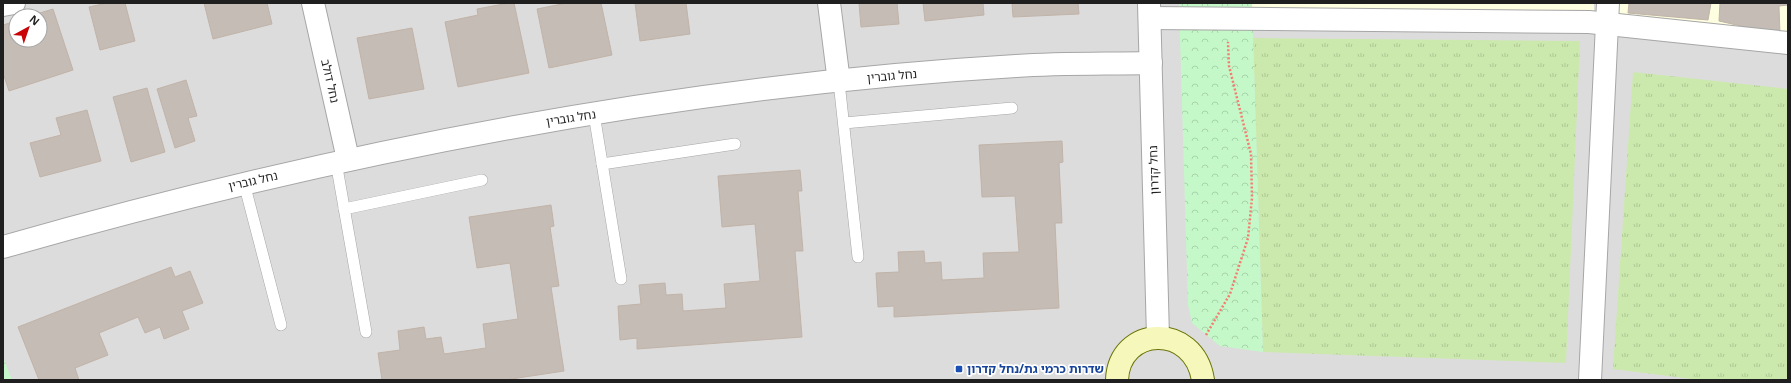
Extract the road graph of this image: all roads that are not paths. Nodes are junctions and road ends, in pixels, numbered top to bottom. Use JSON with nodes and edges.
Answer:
{"nodes":[{"id":1,"x":14,"y":3,"type":"edge"},
{"id":2,"x":313,"y":3,"type":"edge"},
{"id":3,"x":829,"y":3,"type":"edge"},
{"id":4,"x":3,"y":6,"type":"edge"},
{"id":5,"x":1149,"y":10,"type":"edge"},
{"id":6,"x":1607,"y":13,"type":"edge"},
{"id":7,"x":1788,"y":43,"type":"edge"},
{"id":8,"x":1151,"y":63,"type":"junction"},
{"id":9,"x":839,"y":82,"type":"junction"},
{"id":10,"x":1012,"y":108,"type":"dead end"},
{"id":11,"x":594,"y":114,"type":"junction"},
{"id":12,"x":844,"y":123,"type":"junction"},
{"id":13,"x":735,"y":144,"type":"dead end"},
{"id":14,"x":342,"y":161,"type":"junction"},
{"id":15,"x":602,"y":164,"type":"junction"},
{"id":16,"x":482,"y":180,"type":"dead end"},
{"id":17,"x":244,"y":183,"type":"junction"},
{"id":18,"x":344,"y":209,"type":"junction"},
{"id":19,"x":3,"y":247,"type":"edge"},
{"id":20,"x":858,"y":257,"type":"dead end"},
{"id":21,"x":621,"y":280,"type":"dead end"},
{"id":22,"x":281,"y":326,"type":"dead end"},
{"id":23,"x":366,"y":332,"type":"dead end"},
{"id":24,"x":1158,"y":337,"type":"junction"},
{"id":25,"x":1114,"y":379,"type":"edge"},
{"id":26,"x":1204,"y":380,"type":"edge"},
{"id":27,"x":1590,"y":380,"type":"edge"}],
"edges":[{"from":1,"to":4,"type":"street"},
{"from":2,"to":14,"type":"street","name":"נחל דולב"},
{"from":3,"to":9,"type":"street"},
{"from":5,"to":6,"type":"street"},
{"from":5,"to":8,"type":"street","name":"נחל קדרון"},
{"from":6,"to":7,"type":"street"},
{"from":6,"to":27,"type":"street"},
{"from":8,"to":9,"type":"street","name":"נחל גוברין"},
{"from":8,"to":24,"type":"street","name":"נחל קדרון"},
{"from":9,"to":11,"type":"street","name":"נחל גוברין"},
{"from":9,"to":12,"type":"lane"},
{"from":10,"to":12,"type":"lane"},
{"from":11,"to":14,"type":"street","name":"נחל גוברין"},
{"from":11,"to":15,"type":"lane"},
{"from":12,"to":20,"type":"lane"},
{"from":13,"to":15,"type":"lane"},
{"from":14,"to":17,"type":"street","name":"נחל גוברין"},
{"from":14,"to":18,"type":"lane"},
{"from":15,"to":21,"type":"lane"},
{"from":16,"to":18,"type":"lane"},
{"from":17,"to":19,"type":"street","name":"נחל גוברין"},
{"from":17,"to":22,"type":"lane"},
{"from":18,"to":23,"type":"lane"},
{"from":24,"to":25,"type":"street"},
{"from":24,"to":26,"type":"street"}]}
